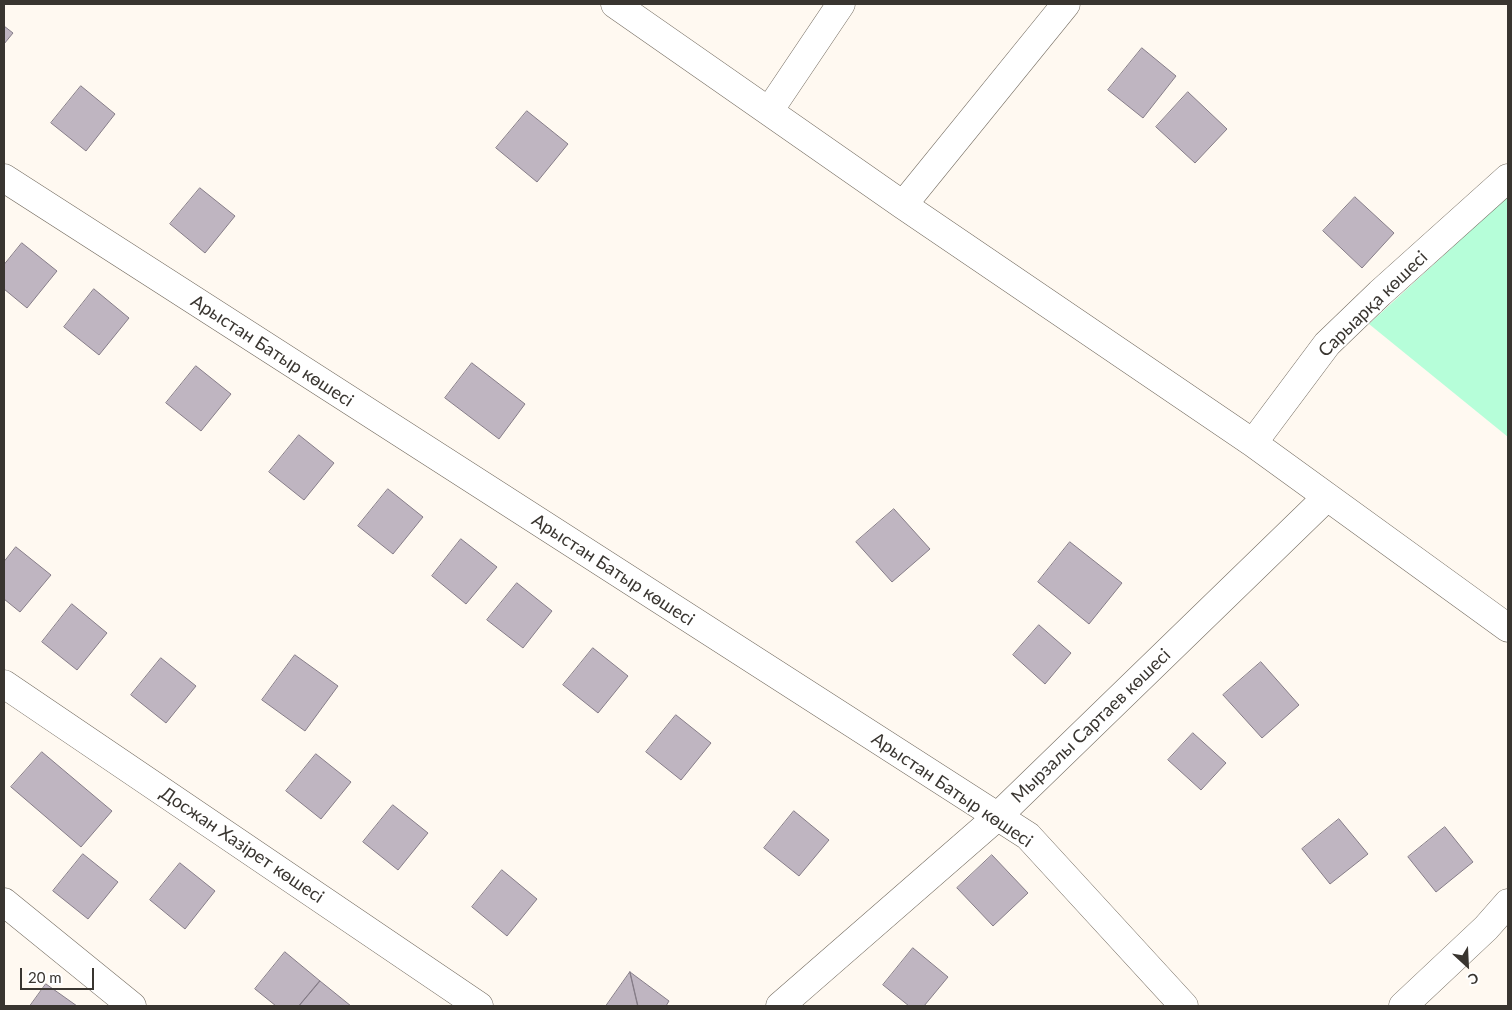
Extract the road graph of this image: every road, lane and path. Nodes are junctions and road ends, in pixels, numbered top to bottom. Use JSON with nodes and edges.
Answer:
{"nodes":[{"id":1,"x":615,"y":4,"type":"edge"},
{"id":2,"x":841,"y":4,"type":"edge"},
{"id":3,"x":1066,"y":4,"type":"edge"},
{"id":4,"x":769,"y":111,"type":"junction"},
{"id":5,"x":4,"y":178,"type":"edge"},
{"id":6,"x":1508,"y":178,"type":"edge"},
{"id":7,"x":903,"y":205,"type":"junction"},
{"id":8,"x":1253,"y":443,"type":"junction"},
{"id":9,"x":1327,"y":497,"type":"junction"},
{"id":10,"x":1508,"y":628,"type":"edge"},
{"id":11,"x":4,"y":684,"type":"edge"},
{"id":12,"x":997,"y":816,"type":"junction"},
{"id":13,"x":4,"y":902,"type":"edge"},
{"id":14,"x":1508,"y":903,"type":"edge"},
{"id":15,"x":132,"y":1006,"type":"edge"},
{"id":16,"x":479,"y":1006,"type":"edge"},
{"id":17,"x":780,"y":1006,"type":"edge"},
{"id":18,"x":1184,"y":1006,"type":"edge"},
{"id":19,"x":1403,"y":1006,"type":"edge"}],
"edges":[{"from":1,"to":4,"type":"street"},
{"from":2,"to":4,"type":"street"},
{"from":3,"to":7,"type":"street"},
{"from":4,"to":7,"type":"street"},
{"from":5,"to":12,"type":"street","name":"Арыстан Батыр көшесі"},
{"from":6,"to":8,"type":"street","name":"Сарыарқа көшесі"},
{"from":7,"to":8,"type":"street"},
{"from":8,"to":9,"type":"street"},
{"from":9,"to":10,"type":"street"},
{"from":9,"to":12,"type":"street","name":"Мырзалы Сартаев көшесі"},
{"from":11,"to":16,"type":"street","name":"Досжан Хазірет көшесі"},
{"from":12,"to":17,"type":"street","name":"Мырзалы Сартаев көшесі"},
{"from":12,"to":18,"type":"street","name":"Арыстан Батыр көшесі"},
{"from":13,"to":15,"type":"street"},
{"from":14,"to":19,"type":"street"}]}
